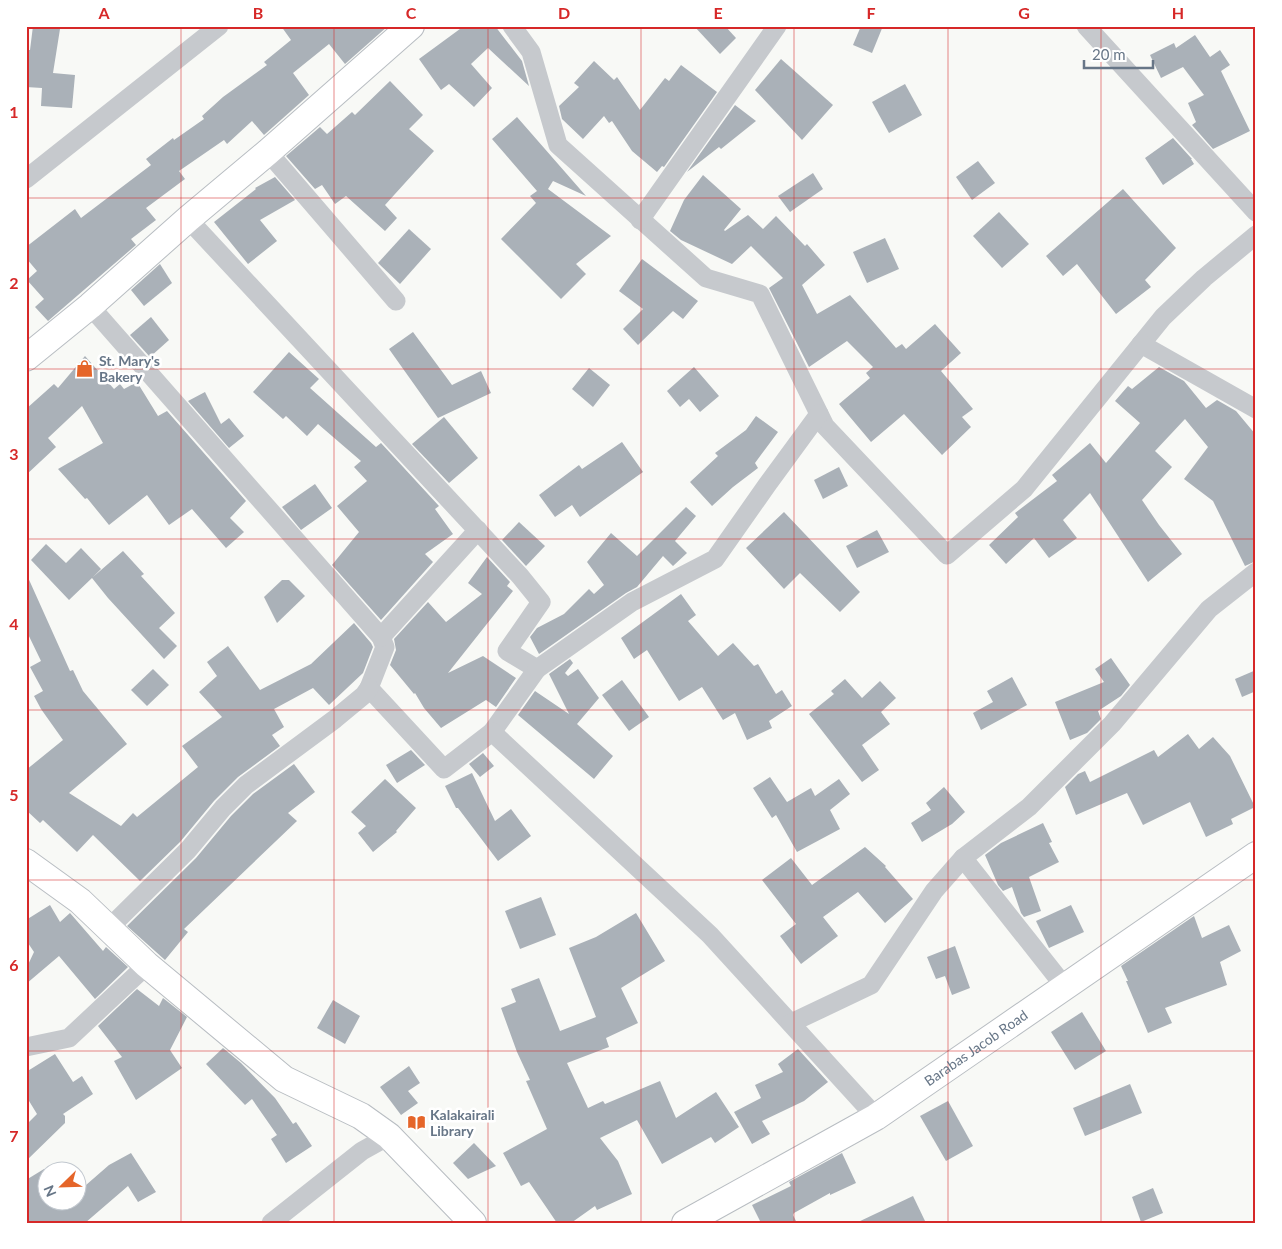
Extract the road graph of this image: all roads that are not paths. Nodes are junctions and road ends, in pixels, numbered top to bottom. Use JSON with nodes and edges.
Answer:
{"nodes":[{"id":1,"x":219,"y":26,"type":"edge"},
{"id":2,"x":411,"y":26,"type":"edge"},
{"id":3,"x":512,"y":26,"type":"edge"},
{"id":4,"x":778,"y":26,"type":"edge"},
{"id":5,"x":1086,"y":26,"type":"edge"},
{"id":6,"x":268,"y":152,"type":"junction"},
{"id":7,"x":26,"y":179,"type":"edge"},
{"id":8,"x":1256,"y":212,"type":"edge"},
{"id":9,"x":188,"y":219,"type":"junction"},
{"id":10,"x":640,"y":220,"type":"junction"},
{"id":11,"x":1256,"y":235,"type":"edge"},
{"id":12,"x":396,"y":301,"type":"dead end"},
{"id":13,"x":90,"y":306,"type":"junction"},
{"id":14,"x":1141,"y":344,"type":"junction"},
{"id":15,"x":26,"y":358,"type":"edge"},
{"id":16,"x":1256,"y":409,"type":"edge"},
{"id":17,"x":819,"y":414,"type":"junction"},
{"id":18,"x":478,"y":530,"type":"junction"},
{"id":19,"x":1256,"y":572,"type":"edge"},
{"id":20,"x":381,"y":637,"type":"junction"},
{"id":21,"x":537,"y":669,"type":"junction"},
{"id":22,"x":369,"y":688,"type":"junction"},
{"id":23,"x":492,"y":732,"type":"junction"},
{"id":24,"x":1256,"y":855,"type":"edge"},
{"id":25,"x":963,"y":858,"type":"junction"},
{"id":26,"x":26,"y":862,"type":"edge"},
{"id":27,"x":109,"y":928,"type":"junction"},
{"id":28,"x":147,"y":965,"type":"junction"},
{"id":29,"x":1065,"y":987,"type":"junction"},
{"id":30,"x":791,"y":1023,"type":"junction"},
{"id":31,"x":26,"y":1047,"type":"edge"},
{"id":32,"x":876,"y":1117,"type":"junction"},
{"id":33,"x":389,"y":1136,"type":"junction"},
{"id":34,"x":271,"y":1223,"type":"edge"},
{"id":35,"x":473,"y":1223,"type":"edge"},
{"id":36,"x":685,"y":1223,"type":"edge"}],
"edges":[{"from":1,"to":7,"type":"street"},
{"from":2,"to":6,"type":"street"},
{"from":3,"to":10,"type":"street"},
{"from":4,"to":10,"type":"street"},
{"from":5,"to":8,"type":"street"},
{"from":6,"to":9,"type":"street"},
{"from":6,"to":12,"type":"street"},
{"from":9,"to":13,"type":"street"},
{"from":9,"to":18,"type":"street"},
{"from":10,"to":17,"type":"street"},
{"from":11,"to":14,"type":"street"},
{"from":13,"to":15,"type":"street"},
{"from":13,"to":20,"type":"street"},
{"from":14,"to":16,"type":"street"},
{"from":14,"to":17,"type":"street"},
{"from":17,"to":21,"type":"street"},
{"from":18,"to":20,"type":"street"},
{"from":18,"to":21,"type":"street"},
{"from":19,"to":25,"type":"street"},
{"from":20,"to":22,"type":"street"},
{"from":21,"to":23,"type":"street"},
{"from":22,"to":23,"type":"street"},
{"from":22,"to":27,"type":"street"},
{"from":23,"to":30,"type":"street"},
{"from":24,"to":29,"type":"street","name":"Barabas Jacob Road"},
{"from":25,"to":29,"type":"street"},
{"from":25,"to":30,"type":"street"},
{"from":26,"to":27,"type":"street"},
{"from":27,"to":28,"type":"street"},
{"from":28,"to":31,"type":"street"},
{"from":28,"to":33,"type":"street"},
{"from":29,"to":32,"type":"street","name":"Barabas Jacob Road"},
{"from":30,"to":32,"type":"street"},
{"from":32,"to":36,"type":"street","name":"Barabas Jacob Road"},
{"from":33,"to":34,"type":"street"},
{"from":33,"to":35,"type":"street"}]}
